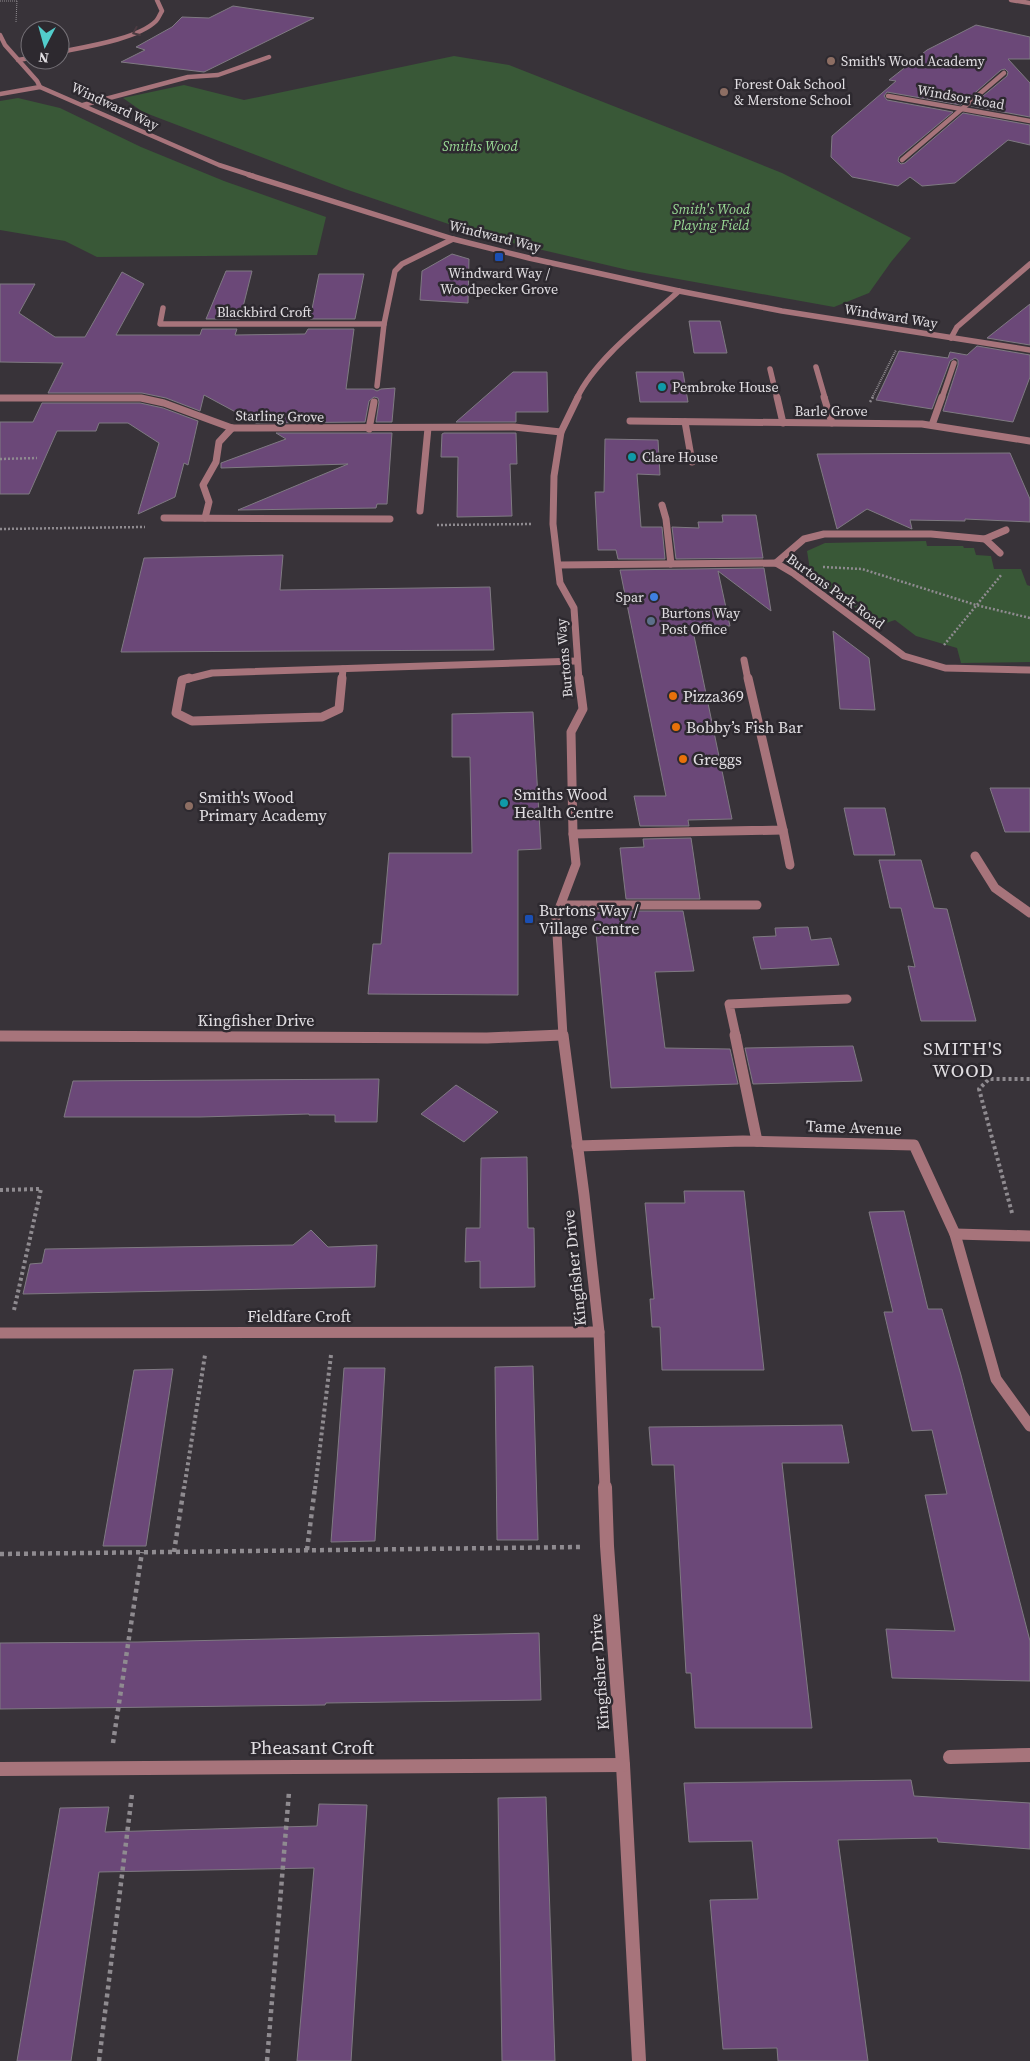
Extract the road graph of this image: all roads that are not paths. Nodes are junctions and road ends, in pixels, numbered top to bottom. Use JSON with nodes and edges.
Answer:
{"nodes":[{"id":1,"x":157,"y":0,"type":"edge"},
{"id":2,"x":1011,"y":0,"type":"edge"},
{"id":3,"x":1030,"y":3,"type":"edge"},
{"id":4,"x":0,"y":35,"type":"edge"},
{"id":5,"x":70,"y":50,"type":"edge"},
{"id":6,"x":268,"y":56,"type":"dead end"},
{"id":7,"x":18,"y":60,"type":"joint"},
{"id":8,"x":1004,"y":73,"type":"dead end"},
{"id":9,"x":40,"y":87,"type":"junction"},
{"id":10,"x":0,"y":94,"type":"edge"},
{"id":11,"x":888,"y":96,"type":"dead end"},
{"id":12,"x":83,"y":105,"type":"junction"},
{"id":13,"x":963,"y":108,"type":"junction"},
{"id":14,"x":1030,"y":121,"type":"edge"},
{"id":15,"x":902,"y":160,"type":"dead end"},
{"id":16,"x":453,"y":239,"type":"junction"},
{"id":17,"x":1030,"y":264,"type":"edge"},
{"id":18,"x":679,"y":291,"type":"junction"},
{"id":19,"x":163,"y":308,"type":"dead end"},
{"id":20,"x":384,"y":324,"type":"junction"},
{"id":21,"x":951,"y":338,"type":"junction"},
{"id":22,"x":1030,"y":350,"type":"edge"},
{"id":23,"x":954,"y":362,"type":"dead end"},
{"id":24,"x":816,"y":367,"type":"dead end"},
{"id":25,"x":770,"y":368,"type":"dead end"},
{"id":26,"x":377,"y":386,"type":"dead end"},
{"id":27,"x":0,"y":398,"type":"edge"},
{"id":28,"x":374,"y":402,"type":"dead end"},
{"id":29,"x":630,"y":421,"type":"dead end"},
{"id":30,"x":685,"y":422,"type":"junction"},
{"id":31,"x":784,"y":423,"type":"junction"},
{"id":32,"x":832,"y":423,"type":"junction"},
{"id":33,"x":932,"y":425,"type":"junction"},
{"id":34,"x":232,"y":428,"type":"junction"},
{"id":35,"x":428,"y":428,"type":"junction"},
{"id":36,"x":369,"y":429,"type":"junction"},
{"id":37,"x":561,"y":432,"type":"junction"},
{"id":38,"x":1030,"y":441,"type":"edge"},
{"id":39,"x":692,"y":462,"type":"dead end"},
{"id":40,"x":662,"y":505,"type":"dead end"},
{"id":41,"x":420,"y":511,"type":"dead end"},
{"id":42,"x":164,"y":518,"type":"dead end"},
{"id":43,"x":205,"y":518,"type":"junction"},
{"id":44,"x":390,"y":519,"type":"dead end"},
{"id":45,"x":1006,"y":530,"type":"dead end"},
{"id":46,"x":985,"y":539,"type":"junction"},
{"id":47,"x":1000,"y":553,"type":"road end"},
{"id":48,"x":776,"y":563,"type":"junction"},
{"id":49,"x":671,"y":564,"type":"junction"},
{"id":50,"x":559,"y":565,"type":"junction"},
{"id":51,"x":744,"y":660,"type":"dead end"},
{"id":52,"x":576,"y":661,"type":"junction"},
{"id":53,"x":342,"y":669,"type":"junction"},
{"id":54,"x":1030,"y":670,"type":"edge"},
{"id":55,"x":783,"y":830,"type":"junction"},
{"id":56,"x":573,"y":834,"type":"junction"},
{"id":57,"x":975,"y":856,"type":"dead end"},
{"id":58,"x":790,"y":865,"type":"dead end"},
{"id":59,"x":560,"y":905,"type":"junction"},
{"id":60,"x":756,"y":905,"type":"dead end"},
{"id":61,"x":1030,"y":913,"type":"edge"},
{"id":62,"x":847,"y":999,"type":"dead end"},
{"id":63,"x":563,"y":1035,"type":"junction"},
{"id":64,"x":0,"y":1036,"type":"edge"},
{"id":65,"x":757,"y":1141,"type":"junction"},
{"id":66,"x":577,"y":1146,"type":"junction"},
{"id":67,"x":956,"y":1234,"type":"junction"},
{"id":68,"x":1024,"y":1236,"type":"edge"},
{"id":69,"x":599,"y":1332,"type":"junction"},
{"id":70,"x":4,"y":1333,"type":"edge"},
{"id":71,"x":1030,"y":1426,"type":"edge"},
{"id":72,"x":1030,"y":1755,"type":"edge"},
{"id":73,"x":950,"y":1757,"type":"dead end"},
{"id":74,"x":623,"y":1765,"type":"junction"},
{"id":75,"x":0,"y":1769,"type":"edge"},
{"id":76,"x":639,"y":2061,"type":"edge"}],
"edges":[{"from":1,"to":5,"type":"street","one_way":true},
{"from":2,"to":3,"type":"street"},
{"from":4,"to":7,"type":"street","name":"Windward Way"},
{"from":6,"to":12,"type":"street"},
{"from":7,"to":9,"type":"street","name":"Windward Way"},
{"from":8,"to":13,"type":"street"},
{"from":9,"to":10,"type":"street"},
{"from":9,"to":12,"type":"street","name":"Windward Way"},
{"from":11,"to":13,"type":"street","name":"Windsor Road"},
{"from":12,"to":16,"type":"street","name":"Windward Way"},
{"from":13,"to":14,"type":"street","name":"Windsor Road"},
{"from":13,"to":15,"type":"street"},
{"from":16,"to":18,"type":"street","name":"Windward Way"},
{"from":16,"to":20,"type":"street"},
{"from":17,"to":21,"type":"street"},
{"from":18,"to":21,"type":"street","name":"Windward Way"},
{"from":18,"to":37,"type":"street","name":"Burtons Way"},
{"from":19,"to":20,"type":"street","name":"Blackbird Croft"},
{"from":20,"to":26,"type":"street"},
{"from":21,"to":22,"type":"street","name":"Windward Way"},
{"from":23,"to":33,"type":"street"},
{"from":24,"to":32,"type":"street"},
{"from":25,"to":31,"type":"street"},
{"from":27,"to":34,"type":"street","name":"Starling Grove"},
{"from":28,"to":36,"type":"street"},
{"from":29,"to":30,"type":"street","name":"Barle Grove"},
{"from":30,"to":31,"type":"street","name":"Barle Grove"},
{"from":30,"to":39,"type":"street"},
{"from":31,"to":32,"type":"street","name":"Barle Grove"},
{"from":32,"to":33,"type":"street","name":"Barle Grove"},
{"from":33,"to":38,"type":"street","name":"Barle Grove"},
{"from":34,"to":36,"type":"street","name":"Starling Grove"},
{"from":34,"to":43,"type":"street"},
{"from":35,"to":36,"type":"street","name":"Starling Grove"},
{"from":35,"to":37,"type":"street","name":"Starling Grove"},
{"from":35,"to":41,"type":"street"},
{"from":37,"to":50,"type":"street","name":"Burtons Way"},
{"from":40,"to":49,"type":"street"},
{"from":42,"to":43,"type":"street"},
{"from":43,"to":44,"type":"street"},
{"from":45,"to":46,"type":"street"},
{"from":46,"to":47,"type":"street"},
{"from":46,"to":48,"type":"street"},
{"from":48,"to":49,"type":"street","name":"Burtons Park Road"},
{"from":48,"to":54,"type":"street","name":"Burtons Park Road"},
{"from":49,"to":50,"type":"street","name":"Burtons Park Road"},
{"from":50,"to":52,"type":"street","name":"Burtons Way"},
{"from":51,"to":55,"type":"street"},
{"from":52,"to":53,"type":"street"},
{"from":52,"to":56,"type":"street","name":"Burtons Way"},
{"from":53,"to":53,"type":"street"},
{"from":55,"to":56,"type":"street"},
{"from":55,"to":58,"type":"street"},
{"from":56,"to":59,"type":"street","name":"Burtons Way"},
{"from":57,"to":61,"type":"street"},
{"from":59,"to":60,"type":"street"},
{"from":59,"to":63,"type":"street","name":"Burtons Way"},
{"from":62,"to":65,"type":"street"},
{"from":63,"to":64,"type":"street","name":"Kingfisher Drive"},
{"from":63,"to":66,"type":"street","name":"Kingfisher Drive"},
{"from":65,"to":66,"type":"street","name":"Tame Avenue"},
{"from":65,"to":67,"type":"street","name":"Tame Avenue"},
{"from":66,"to":69,"type":"street","name":"Kingfisher Drive"},
{"from":67,"to":68,"type":"street"},
{"from":67,"to":71,"type":"street","name":"Tame Avenue"},
{"from":69,"to":70,"type":"street","name":"Fieldfare Croft"},
{"from":69,"to":74,"type":"street","name":"Kingfisher Drive"},
{"from":72,"to":73,"type":"street"},
{"from":74,"to":75,"type":"street","name":"Pheasant Croft"},
{"from":74,"to":76,"type":"street","name":"Kingfisher Drive"}]}
